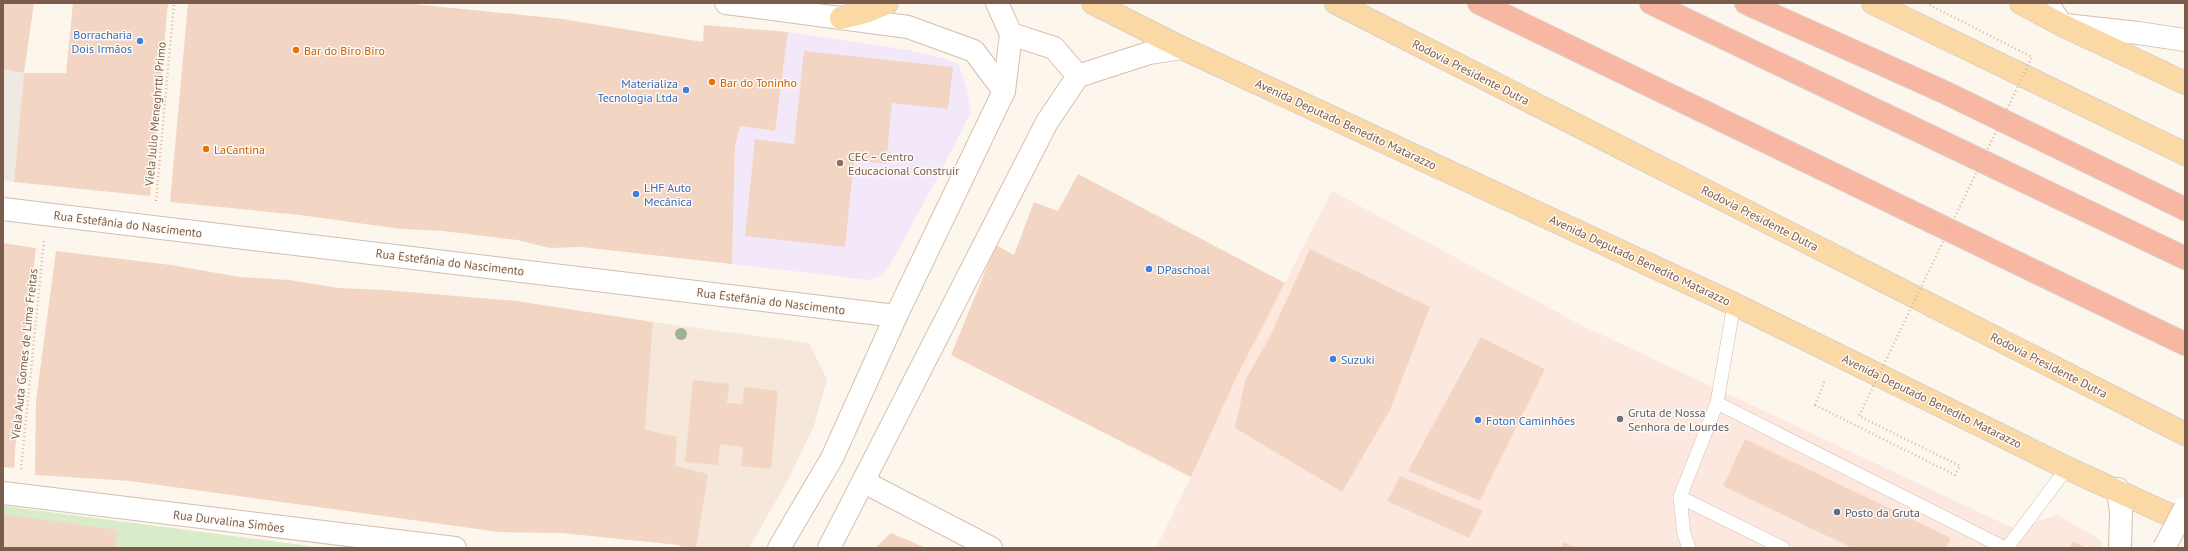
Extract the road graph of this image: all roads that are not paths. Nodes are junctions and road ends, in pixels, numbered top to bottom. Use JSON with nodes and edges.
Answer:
{"nodes":[{"id":1,"x":726,"y":3,"type":"edge"},
{"id":2,"x":887,"y":3,"type":"edge"},
{"id":3,"x":997,"y":3,"type":"edge"},
{"id":4,"x":1093,"y":3,"type":"edge"},
{"id":5,"x":1336,"y":3,"type":"edge"},
{"id":6,"x":1479,"y":3,"type":"edge"},
{"id":7,"x":1651,"y":3,"type":"edge"},
{"id":8,"x":1746,"y":3,"type":"edge"},
{"id":9,"x":1874,"y":3,"type":"edge"},
{"id":10,"x":2021,"y":3,"type":"edge"},
{"id":11,"x":2047,"y":3,"type":"edge"},
{"id":12,"x":841,"y":18,"type":"junction"},
{"id":13,"x":2062,"y":25,"type":"junction"},
{"id":14,"x":1011,"y":34,"type":"junction"},
{"id":15,"x":2185,"y":40,"type":"edge"},
{"id":16,"x":1182,"y":48,"type":"junction"},
{"id":17,"x":1078,"y":76,"type":"junction"},
{"id":18,"x":2185,"y":83,"type":"edge"},
{"id":19,"x":1004,"y":91,"type":"junction"},
{"id":20,"x":2185,"y":154,"type":"edge"},
{"id":21,"x":3,"y":209,"type":"edge"},
{"id":22,"x":2185,"y":209,"type":"edge"},
{"id":23,"x":2185,"y":258,"type":"edge"},
{"id":24,"x":1734,"y":304,"type":"junction"},
{"id":25,"x":896,"y":316,"type":"junction"},
{"id":26,"x":2185,"y":344,"type":"edge"},
{"id":27,"x":1717,"y":402,"type":"junction"},
{"id":28,"x":2185,"y":434,"type":"edge"},
{"id":29,"x":2068,"y":468,"type":"junction"},
{"id":30,"x":864,"y":482,"type":"junction"},
{"id":31,"x":2118,"y":489,"type":"junction"},
{"id":32,"x":11,"y":494,"type":"edge"},
{"id":33,"x":1680,"y":497,"type":"junction"},
{"id":34,"x":2184,"y":518,"type":"edge"},
{"id":35,"x":455,"y":548,"type":"edge"},
{"id":36,"x":779,"y":548,"type":"edge"},
{"id":37,"x":829,"y":548,"type":"edge"},
{"id":38,"x":991,"y":548,"type":"edge"},
{"id":39,"x":1689,"y":548,"type":"edge"},
{"id":40,"x":1783,"y":548,"type":"edge"},
{"id":41,"x":2006,"y":548,"type":"edge"},
{"id":42,"x":2120,"y":548,"type":"edge"},
{"id":43,"x":2164,"y":548,"type":"edge"}],
"edges":[{"from":1,"to":12,"type":"street"},
{"from":2,"to":12,"type":"main road"},
{"from":3,"to":14,"type":"street"},
{"from":4,"to":16,"type":"main road","name":"Avenida Deputado Benedito Matarazzo"},
{"from":5,"to":28,"type":"main road","name":"Rodovia Presidente Dutra"},
{"from":6,"to":26,"type":"highway"},
{"from":7,"to":23,"type":"highway"},
{"from":8,"to":22,"type":"highway"},
{"from":9,"to":20,"type":"main road"},
{"from":10,"to":13,"type":"main road"},
{"from":11,"to":13,"type":"street"},
{"from":12,"to":19,"type":"street"},
{"from":13,"to":15,"type":"street"},
{"from":13,"to":18,"type":"main road"},
{"from":14,"to":17,"type":"street"},
{"from":14,"to":19,"type":"street"},
{"from":16,"to":17,"type":"street"},
{"from":16,"to":24,"type":"main road","name":"Avenida Deputado Benedito Matarazzo"},
{"from":17,"to":30,"type":"street"},
{"from":19,"to":25,"type":"street"},
{"from":21,"to":25,"type":"street","name":"Rua Estefânia do Nascimento"},
{"from":24,"to":27,"type":"lane"},
{"from":24,"to":29,"type":"main road","name":"Avenida Deputado Benedito Matarazzo"},
{"from":25,"to":36,"type":"street"},
{"from":27,"to":33,"type":"lane"},
{"from":27,"to":41,"type":"lane"},
{"from":29,"to":31,"type":"main road","name":"Avenida Deputado Benedito Matarazzo"},
{"from":29,"to":41,"type":"lane"},
{"from":30,"to":37,"type":"street"},
{"from":30,"to":38,"type":"street"},
{"from":31,"to":34,"type":"main road","name":"Avenida Deputado Benedito Matarazzo"},
{"from":31,"to":42,"type":"street"},
{"from":32,"to":35,"type":"street","name":"Rua Durvalina Simões"},
{"from":33,"to":39,"type":"lane"},
{"from":33,"to":40,"type":"lane"},
{"from":34,"to":43,"type":"street","bridge":true}]}
